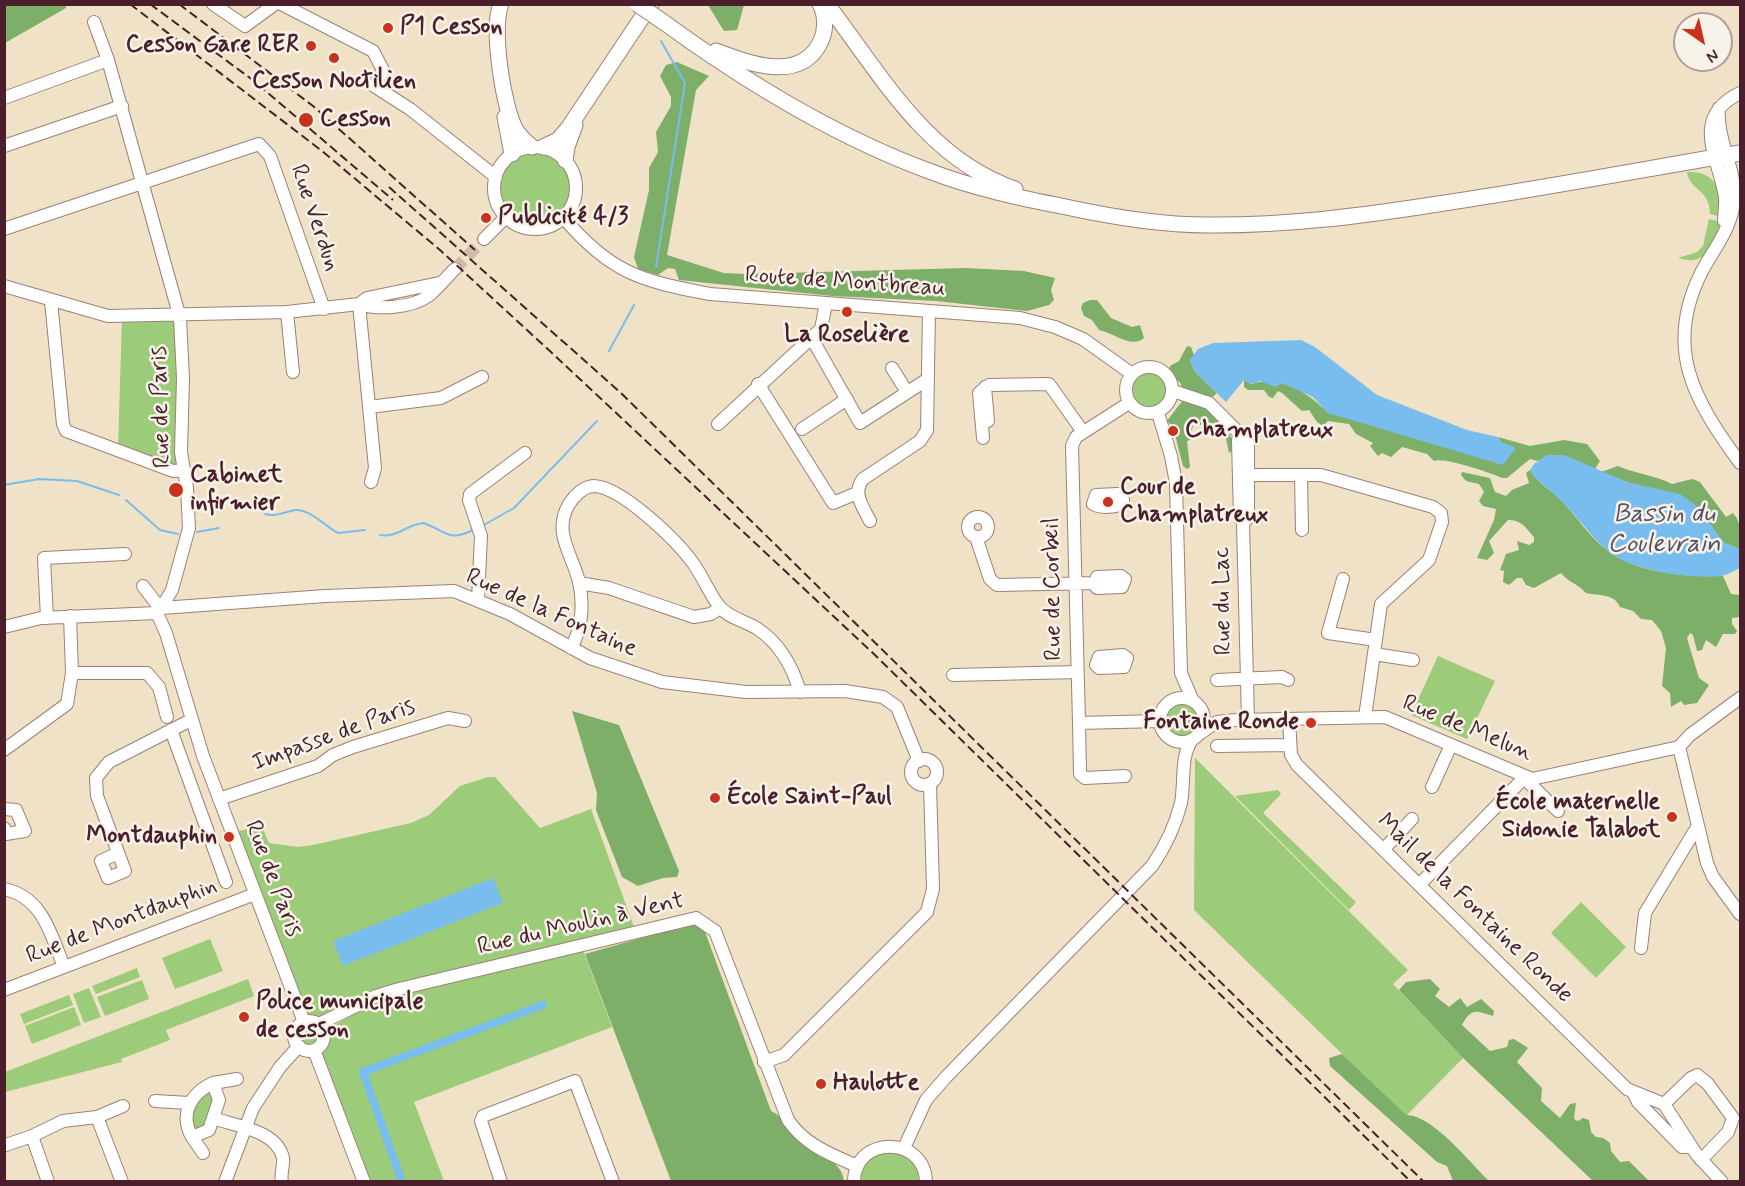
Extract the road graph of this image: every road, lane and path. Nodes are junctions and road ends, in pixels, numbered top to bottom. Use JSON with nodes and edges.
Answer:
{"nodes":[{"id":1,"x":213,"y":4,"type":"edge"},
{"id":2,"x":275,"y":4,"type":"edge"},
{"id":3,"x":281,"y":4,"type":"edge"},
{"id":4,"x":488,"y":4,"type":"edge"},
{"id":5,"x":501,"y":4,"type":"edge"},
{"id":6,"x":637,"y":4,"type":"edge"},
{"id":7,"x":651,"y":4,"type":"edge"},
{"id":8,"x":656,"y":4,"type":"edge"},
{"id":9,"x":820,"y":4,"type":"edge"},
{"id":10,"x":827,"y":4,"type":"edge"},
{"id":11,"x":94,"y":22,"type":"dead end"},
{"id":12,"x":697,"y":47,"type":"junction"},
{"id":13,"x":108,"y":60,"type":"junction"},
{"id":14,"x":1740,"y":93,"type":"edge"},
{"id":15,"x":4,"y":98,"type":"edge"},
{"id":16,"x":122,"y":106,"type":"junction"},
{"id":17,"x":4,"y":146,"type":"edge"},
{"id":18,"x":537,"y":147,"type":"junction"},
{"id":19,"x":512,"y":154,"type":"junction"},
{"id":20,"x":1728,"y":155,"type":"edge"},
{"id":21,"x":565,"y":160,"type":"junction"},
{"id":22,"x":496,"y":177,"type":"junction"},
{"id":23,"x":143,"y":183,"type":"junction"},
{"id":24,"x":1733,"y":199,"type":"edge"},
{"id":25,"x":1075,"y":209,"type":"junction"},
{"id":26,"x":506,"y":216,"type":"junction"},
{"id":27,"x":563,"y":218,"type":"junction"},
{"id":28,"x":4,"y":229,"type":"edge"},
{"id":29,"x":484,"y":238,"type":"tunnel mouth"},
{"id":30,"x":455,"y":269,"type":"tunnel mouth"},
{"id":31,"x":4,"y":286,"type":"edge"},
{"id":32,"x":51,"y":301,"type":"junction"},
{"id":33,"x":826,"y":303,"type":"junction"},
{"id":34,"x":359,"y":304,"type":"junction"},
{"id":35,"x":324,"y":309,"type":"junction"},
{"id":36,"x":929,"y":311,"type":"junction"},
{"id":37,"x":287,"y":312,"type":"junction"},
{"id":38,"x":178,"y":314,"type":"junction"},
{"id":39,"x":811,"y":337,"type":"junction"},
{"id":40,"x":892,"y":368,"type":"dead end"},
{"id":41,"x":293,"y":372,"type":"dead end"},
{"id":42,"x":1132,"y":374,"type":"junction"},
{"id":43,"x":482,"y":377,"type":"dead end"},
{"id":44,"x":928,"y":379,"type":"junction"},
{"id":45,"x":758,"y":384,"type":"junction"},
{"id":46,"x":1173,"y":391,"type":"junction"},
{"id":47,"x":907,"y":392,"type":"junction"},
{"id":48,"x":847,"y":399,"type":"junction"},
{"id":49,"x":1129,"y":403,"type":"junction"},
{"id":50,"x":369,"y":407,"type":"junction"},
{"id":51,"x":1158,"y":412,"type":"junction"},
{"id":52,"x":718,"y":424,"type":"dead end"},
{"id":53,"x":802,"y":429,"type":"dead end"},
{"id":54,"x":1083,"y":432,"type":"junction"},
{"id":55,"x":983,"y":433,"type":"dead end"},
{"id":56,"x":525,"y":453,"type":"dead end"},
{"id":57,"x":1740,"y":462,"type":"edge"},
{"id":58,"x":184,"y":470,"type":"junction"},
{"id":59,"x":1243,"y":475,"type":"junction"},
{"id":60,"x":1301,"y":475,"type":"junction"},
{"id":61,"x":371,"y":482,"type":"dead end"},
{"id":62,"x":857,"y":493,"type":"junction"},
{"id":63,"x":1093,"y":501,"type":"dead end"},
{"id":64,"x":1073,"y":502,"type":"junction"},
{"id":65,"x":870,"y":521,"type":"dead end"},
{"id":66,"x":1302,"y":530,"type":"dead end"},
{"id":67,"x":976,"y":537,"type":"dead end"},
{"id":68,"x":125,"y":554,"type":"dead end"},
{"id":69,"x":1343,"y":579,"type":"dead end"},
{"id":70,"x":579,"y":583,"type":"junction"},
{"id":71,"x":1075,"y":583,"type":"junction"},
{"id":72,"x":1094,"y":583,"type":"dead end"},
{"id":73,"x":143,"y":586,"type":"dead end"},
{"id":74,"x":478,"y":600,"type":"junction"},
{"id":75,"x":158,"y":608,"type":"junction"},
{"id":76,"x":720,"y":608,"type":"junction"},
{"id":77,"x":70,"y":616,"type":"junction"},
{"id":78,"x":47,"y":618,"type":"junction"},
{"id":79,"x":4,"y":627,"type":"edge"},
{"id":80,"x":1376,"y":640,"type":"junction"},
{"id":81,"x":571,"y":648,"type":"junction"},
{"id":82,"x":1374,"y":654,"type":"junction"},
{"id":83,"x":1413,"y":660,"type":"dead end"},
{"id":84,"x":1096,"y":662,"type":"dead end"},
{"id":85,"x":1077,"y":668,"type":"junction"},
{"id":86,"x":72,"y":673,"type":"junction"},
{"id":87,"x":1181,"y":673,"type":"junction"},
{"id":88,"x":953,"y":675,"type":"dead end"},
{"id":89,"x":1247,"y":679,"type":"junction"},
{"id":90,"x":1217,"y":680,"type":"dead end"},
{"id":91,"x":1288,"y":680,"type":"dead end"},
{"id":92,"x":800,"y":692,"type":"junction"},
{"id":93,"x":1740,"y":698,"type":"edge"},
{"id":94,"x":1171,"y":701,"type":"junction"},
{"id":95,"x":1196,"y":703,"type":"junction"},
{"id":96,"x":1365,"y":717,"type":"junction"},
{"id":97,"x":1289,"y":719,"type":"junction"},
{"id":98,"x":191,"y":720,"type":"junction"},
{"id":99,"x":1242,"y":720,"type":"junction"},
{"id":100,"x":465,"y":721,"type":"dead end"},
{"id":101,"x":1079,"y":723,"type":"junction"},
{"id":102,"x":169,"y":724,"type":"junction"},
{"id":103,"x":1162,"y":727,"type":"junction"},
{"id":104,"x":1195,"y":737,"type":"junction"},
{"id":105,"x":1289,"y":745,"type":"junction"},
{"id":106,"x":1216,"y":746,"type":"dead end"},
{"id":107,"x":1451,"y":746,"type":"junction"},
{"id":108,"x":1679,"y":747,"type":"junction"},
{"id":109,"x":4,"y":750,"type":"edge"},
{"id":110,"x":919,"y":760,"type":"junction"},
{"id":111,"x":1125,"y":776,"type":"dead end"},
{"id":112,"x":1524,"y":778,"type":"junction"},
{"id":113,"x":930,"y":783,"type":"junction"},
{"id":114,"x":1432,"y":787,"type":"dead end"},
{"id":115,"x":219,"y":799,"type":"junction"},
{"id":116,"x":1181,"y":802,"type":"junction"},
{"id":117,"x":4,"y":810,"type":"edge"},
{"id":118,"x":1558,"y":811,"type":"dead end"},
{"id":119,"x":1412,"y":819,"type":"dead end"},
{"id":120,"x":1697,"y":827,"type":"junction"},
{"id":121,"x":4,"y":828,"type":"edge"},
{"id":122,"x":1384,"y":849,"type":"junction"},
{"id":123,"x":118,"y":853,"type":"dead end"},
{"id":124,"x":226,"y":882,"type":"dead end"},
{"id":125,"x":1419,"y":885,"type":"junction"},
{"id":126,"x":4,"y":889,"type":"edge"},
{"id":127,"x":255,"y":894,"type":"junction"},
{"id":128,"x":1740,"y":914,"type":"edge"},
{"id":129,"x":1641,"y":948,"type":"dead end"},
{"id":130,"x":64,"y":967,"type":"junction"},
{"id":131,"x":4,"y":990,"type":"edge"},
{"id":132,"x":304,"y":1022,"type":"junction"},
{"id":133,"x":319,"y":1024,"type":"junction"},
{"id":134,"x":299,"y":1046,"type":"junction"},
{"id":135,"x":314,"y":1050,"type":"junction"},
{"id":136,"x":764,"y":1062,"type":"junction"},
{"id":137,"x":237,"y":1079,"type":"dead end"},
{"id":138,"x":213,"y":1083,"type":"junction"},
{"id":139,"x":1634,"y":1094,"type":"junction"},
{"id":140,"x":155,"y":1101,"type":"dead end"},
{"id":141,"x":189,"y":1103,"type":"junction"},
{"id":142,"x":1664,"y":1104,"type":"junction"},
{"id":143,"x":123,"y":1106,"type":"dead end"},
{"id":144,"x":97,"y":1117,"type":"junction"},
{"id":145,"x":213,"y":1118,"type":"junction"},
{"id":146,"x":244,"y":1128,"type":"junction"},
{"id":147,"x":32,"y":1136,"type":"junction"},
{"id":148,"x":192,"y":1137,"type":"junction"},
{"id":149,"x":6,"y":1145,"type":"dead end"},
{"id":150,"x":1692,"y":1147,"type":"junction"},
{"id":151,"x":904,"y":1148,"type":"junction"},
{"id":152,"x":203,"y":1153,"type":"dead end"},
{"id":153,"x":1701,"y":1160,"type":"junction"},
{"id":154,"x":857,"y":1166,"type":"junction"},
{"id":155,"x":48,"y":1182,"type":"edge"},
{"id":156,"x":122,"y":1182,"type":"edge"},
{"id":157,"x":225,"y":1182,"type":"edge"},
{"id":158,"x":282,"y":1182,"type":"edge"},
{"id":159,"x":364,"y":1182,"type":"edge"},
{"id":160,"x":501,"y":1182,"type":"edge"},
{"id":161,"x":613,"y":1182,"type":"edge"},
{"id":162,"x":854,"y":1182,"type":"edge"},
{"id":163,"x":926,"y":1182,"type":"edge"},
{"id":164,"x":1722,"y":1182,"type":"edge"}],
"edges":[{"from":1,"to":2,"type":"street"},
{"from":3,"to":22,"type":"street"},
{"from":4,"to":19,"type":"main road"},
{"from":5,"to":18,"type":"main road"},
{"from":6,"to":12,"type":"main road","bridge":true},
{"from":7,"to":18,"type":"main road"},
{"from":8,"to":21,"type":"main road"},
{"from":9,"to":12,"type":"main road"},
{"from":10,"to":25,"type":"main road"},
{"from":11,"to":13,"type":"street","name":"Rue de Paris"},
{"from":12,"to":25,"type":"main road"},
{"from":13,"to":15,"type":"street"},
{"from":13,"to":16,"type":"street","name":"Rue de Paris"},
{"from":14,"to":20,"type":"street"},
{"from":16,"to":17,"type":"street"},
{"from":16,"to":23,"type":"street","name":"Rue de Paris"},
{"from":18,"to":19,"type":"street"},
{"from":18,"to":21,"type":"street"},
{"from":19,"to":22,"type":"street"},
{"from":20,"to":24,"type":"street"},
{"from":20,"to":25,"type":"main road"},
{"from":21,"to":27,"type":"street"},
{"from":22,"to":26,"type":"street"},
{"from":23,"to":28,"type":"street"},
{"from":23,"to":35,"type":"street","name":"Rue Verdun"},
{"from":23,"to":38,"type":"street","name":"Rue de Paris"},
{"from":24,"to":57,"type":"street"},
{"from":26,"to":27,"type":"street"},
{"from":26,"to":29,"type":"street"},
{"from":27,"to":33,"type":"street","name":"Route de Montbreau"},
{"from":30,"to":34,"type":"street"},
{"from":31,"to":32,"type":"street"},
{"from":32,"to":38,"type":"street"},
{"from":32,"to":58,"type":"street"},
{"from":33,"to":36,"type":"street","name":"Route de Montbreau"},
{"from":33,"to":39,"type":"street"},
{"from":34,"to":35,"type":"street"},
{"from":34,"to":50,"type":"street"},
{"from":35,"to":37,"type":"street"},
{"from":36,"to":42,"type":"street","name":"Route de Montbreau"},
{"from":36,"to":44,"type":"street"},
{"from":37,"to":38,"type":"street"},
{"from":37,"to":41,"type":"street"},
{"from":38,"to":58,"type":"street","name":"Rue de Paris"},
{"from":39,"to":45,"type":"street"},
{"from":39,"to":48,"type":"street"},
{"from":40,"to":47,"type":"street"},
{"from":42,"to":46,"type":"street"},
{"from":42,"to":49,"type":"street"},
{"from":43,"to":50,"type":"street"},
{"from":44,"to":47,"type":"street"},
{"from":44,"to":62,"type":"street"},
{"from":45,"to":52,"type":"street"},
{"from":45,"to":62,"type":"street"},
{"from":46,"to":51,"type":"street"},
{"from":46,"to":59,"type":"street","name":"Rue du Lac"},
{"from":47,"to":48,"type":"street"},
{"from":48,"to":53,"type":"street"},
{"from":49,"to":51,"type":"street"},
{"from":49,"to":54,"type":"street"},
{"from":50,"to":61,"type":"street"},
{"from":51,"to":87,"type":"street"},
{"from":54,"to":55,"type":"street"},
{"from":54,"to":64,"type":"street","name":"Rue de Corbeil"},
{"from":56,"to":74,"type":"street"},
{"from":58,"to":75,"type":"street","name":"Rue de Paris"},
{"from":59,"to":60,"type":"street"},
{"from":59,"to":89,"type":"street","name":"Rue du Lac"},
{"from":60,"to":66,"type":"street"},
{"from":60,"to":80,"type":"street"},
{"from":62,"to":65,"type":"street"},
{"from":63,"to":64,"type":"street"},
{"from":64,"to":71,"type":"street","name":"Rue de Corbeil"},
{"from":67,"to":71,"type":"street"},
{"from":68,"to":78,"type":"street"},
{"from":69,"to":80,"type":"street"},
{"from":70,"to":76,"type":"street"},
{"from":70,"to":76,"type":"street"},
{"from":70,"to":81,"type":"street"},
{"from":71,"to":72,"type":"street"},
{"from":71,"to":85,"type":"street","name":"Rue de Corbeil"},
{"from":73,"to":75,"type":"street"},
{"from":74,"to":75,"type":"street","name":"Rue de la Fontaine"},
{"from":74,"to":81,"type":"street","name":"Rue de la Fontaine"},
{"from":75,"to":77,"type":"street","name":"Rue de la Fontaine"},
{"from":75,"to":98,"type":"street","name":"Rue de Paris"},
{"from":76,"to":92,"type":"street"},
{"from":77,"to":78,"type":"street","name":"Rue de la Fontaine"},
{"from":77,"to":86,"type":"street"},
{"from":78,"to":79,"type":"street","name":"Rue de la Fontaine"},
{"from":80,"to":82,"type":"street"},
{"from":81,"to":92,"type":"street","name":"Rue de la Fontaine"},
{"from":82,"to":83,"type":"street"},
{"from":82,"to":96,"type":"street"},
{"from":84,"to":85,"type":"street"},
{"from":85,"to":88,"type":"street"},
{"from":85,"to":101,"type":"street","name":"Rue de Corbeil"},
{"from":86,"to":102,"type":"street"},
{"from":86,"to":109,"type":"street"},
{"from":87,"to":94,"type":"street"},
{"from":87,"to":95,"type":"street"},
{"from":89,"to":90,"type":"street"},
{"from":89,"to":91,"type":"street"},
{"from":89,"to":99,"type":"street","name":"Rue du Lac"},
{"from":92,"to":110,"type":"street","name":"Rue de la Fontaine"},
{"from":93,"to":108,"type":"street"},
{"from":94,"to":95,"type":"street"},
{"from":94,"to":103,"type":"street"},
{"from":95,"to":99,"type":"street","name":"Rue de Melun"},
{"from":95,"to":104,"type":"street"},
{"from":96,"to":97,"type":"street","name":"Rue de Melun"},
{"from":96,"to":107,"type":"street","name":"Rue de Melun"},
{"from":97,"to":99,"type":"street","name":"Rue de Melun"},
{"from":97,"to":105,"type":"street","name":"Mail de la Fontaine Ronde"},
{"from":98,"to":102,"type":"street"},
{"from":98,"to":115,"type":"street","name":"Rue de Paris"},
{"from":99,"to":104,"type":"street","name":"Rue de Melun"},
{"from":100,"to":115,"type":"street","name":"Impasse de Paris"},
{"from":101,"to":103,"type":"street"},
{"from":101,"to":111,"type":"street","name":"Rue de Corbeil"},
{"from":102,"to":123,"type":"street"},
{"from":102,"to":124,"type":"street"},
{"from":103,"to":104,"type":"street"},
{"from":103,"to":116,"type":"street"},
{"from":104,"to":116,"type":"street"},
{"from":105,"to":106,"type":"street"},
{"from":105,"to":122,"type":"street","name":"Mail de la Fontaine Ronde"},
{"from":107,"to":112,"type":"street","name":"Rue de Melun"},
{"from":107,"to":114,"type":"street"},
{"from":108,"to":112,"type":"street","name":"Rue de Melun"},
{"from":108,"to":120,"type":"street"},
{"from":110,"to":113,"type":"street"},
{"from":110,"to":113,"type":"street"},
{"from":112,"to":118,"type":"street"},
{"from":112,"to":125,"type":"street"},
{"from":113,"to":136,"type":"street"},
{"from":115,"to":127,"type":"street","name":"Rue de Paris"},
{"from":116,"to":151,"type":"street"},
{"from":117,"to":121,"type":"street"},
{"from":119,"to":122,"type":"street"},
{"from":120,"to":128,"type":"street"},
{"from":120,"to":129,"type":"street"},
{"from":122,"to":125,"type":"street","name":"Mail de la Fontaine Ronde"},
{"from":125,"to":139,"type":"street","name":"Mail de la Fontaine Ronde"},
{"from":126,"to":130,"type":"street"},
{"from":127,"to":130,"type":"street","name":"Rue de Montdauphin"},
{"from":127,"to":132,"type":"street","name":"Rue de Paris"},
{"from":130,"to":131,"type":"street","name":"Rue de Montdauphin"},
{"from":132,"to":133,"type":"street"},
{"from":132,"to":134,"type":"street"},
{"from":133,"to":135,"type":"street"},
{"from":133,"to":136,"type":"street","name":"Rue du Moulin à Vent"},
{"from":134,"to":135,"type":"street"},
{"from":134,"to":146,"type":"street"},
{"from":135,"to":159,"type":"street"},
{"from":136,"to":154,"type":"street","name":"Rue du Moulin à Vent"},
{"from":137,"to":138,"type":"street"},
{"from":138,"to":141,"type":"street"},
{"from":138,"to":145,"type":"street"},
{"from":139,"to":142,"type":"street","name":"Mail de la Fontaine Ronde"},
{"from":139,"to":150,"type":"street"},
{"from":140,"to":141,"type":"street"},
{"from":141,"to":148,"type":"street"},
{"from":142,"to":150,"type":"street"},
{"from":142,"to":153,"type":"street"},
{"from":143,"to":144,"type":"street"},
{"from":144,"to":147,"type":"street"},
{"from":144,"to":156,"type":"street"},
{"from":145,"to":146,"type":"street"},
{"from":145,"to":148,"type":"street"},
{"from":146,"to":157,"type":"street"},
{"from":146,"to":158,"type":"street"},
{"from":147,"to":149,"type":"street"},
{"from":147,"to":155,"type":"street"},
{"from":148,"to":152,"type":"street"},
{"from":150,"to":153,"type":"street"},
{"from":151,"to":154,"type":"street"},
{"from":151,"to":163,"type":"street"},
{"from":153,"to":164,"type":"street"},
{"from":154,"to":162,"type":"street"},
{"from":160,"to":161,"type":"street"}]}
